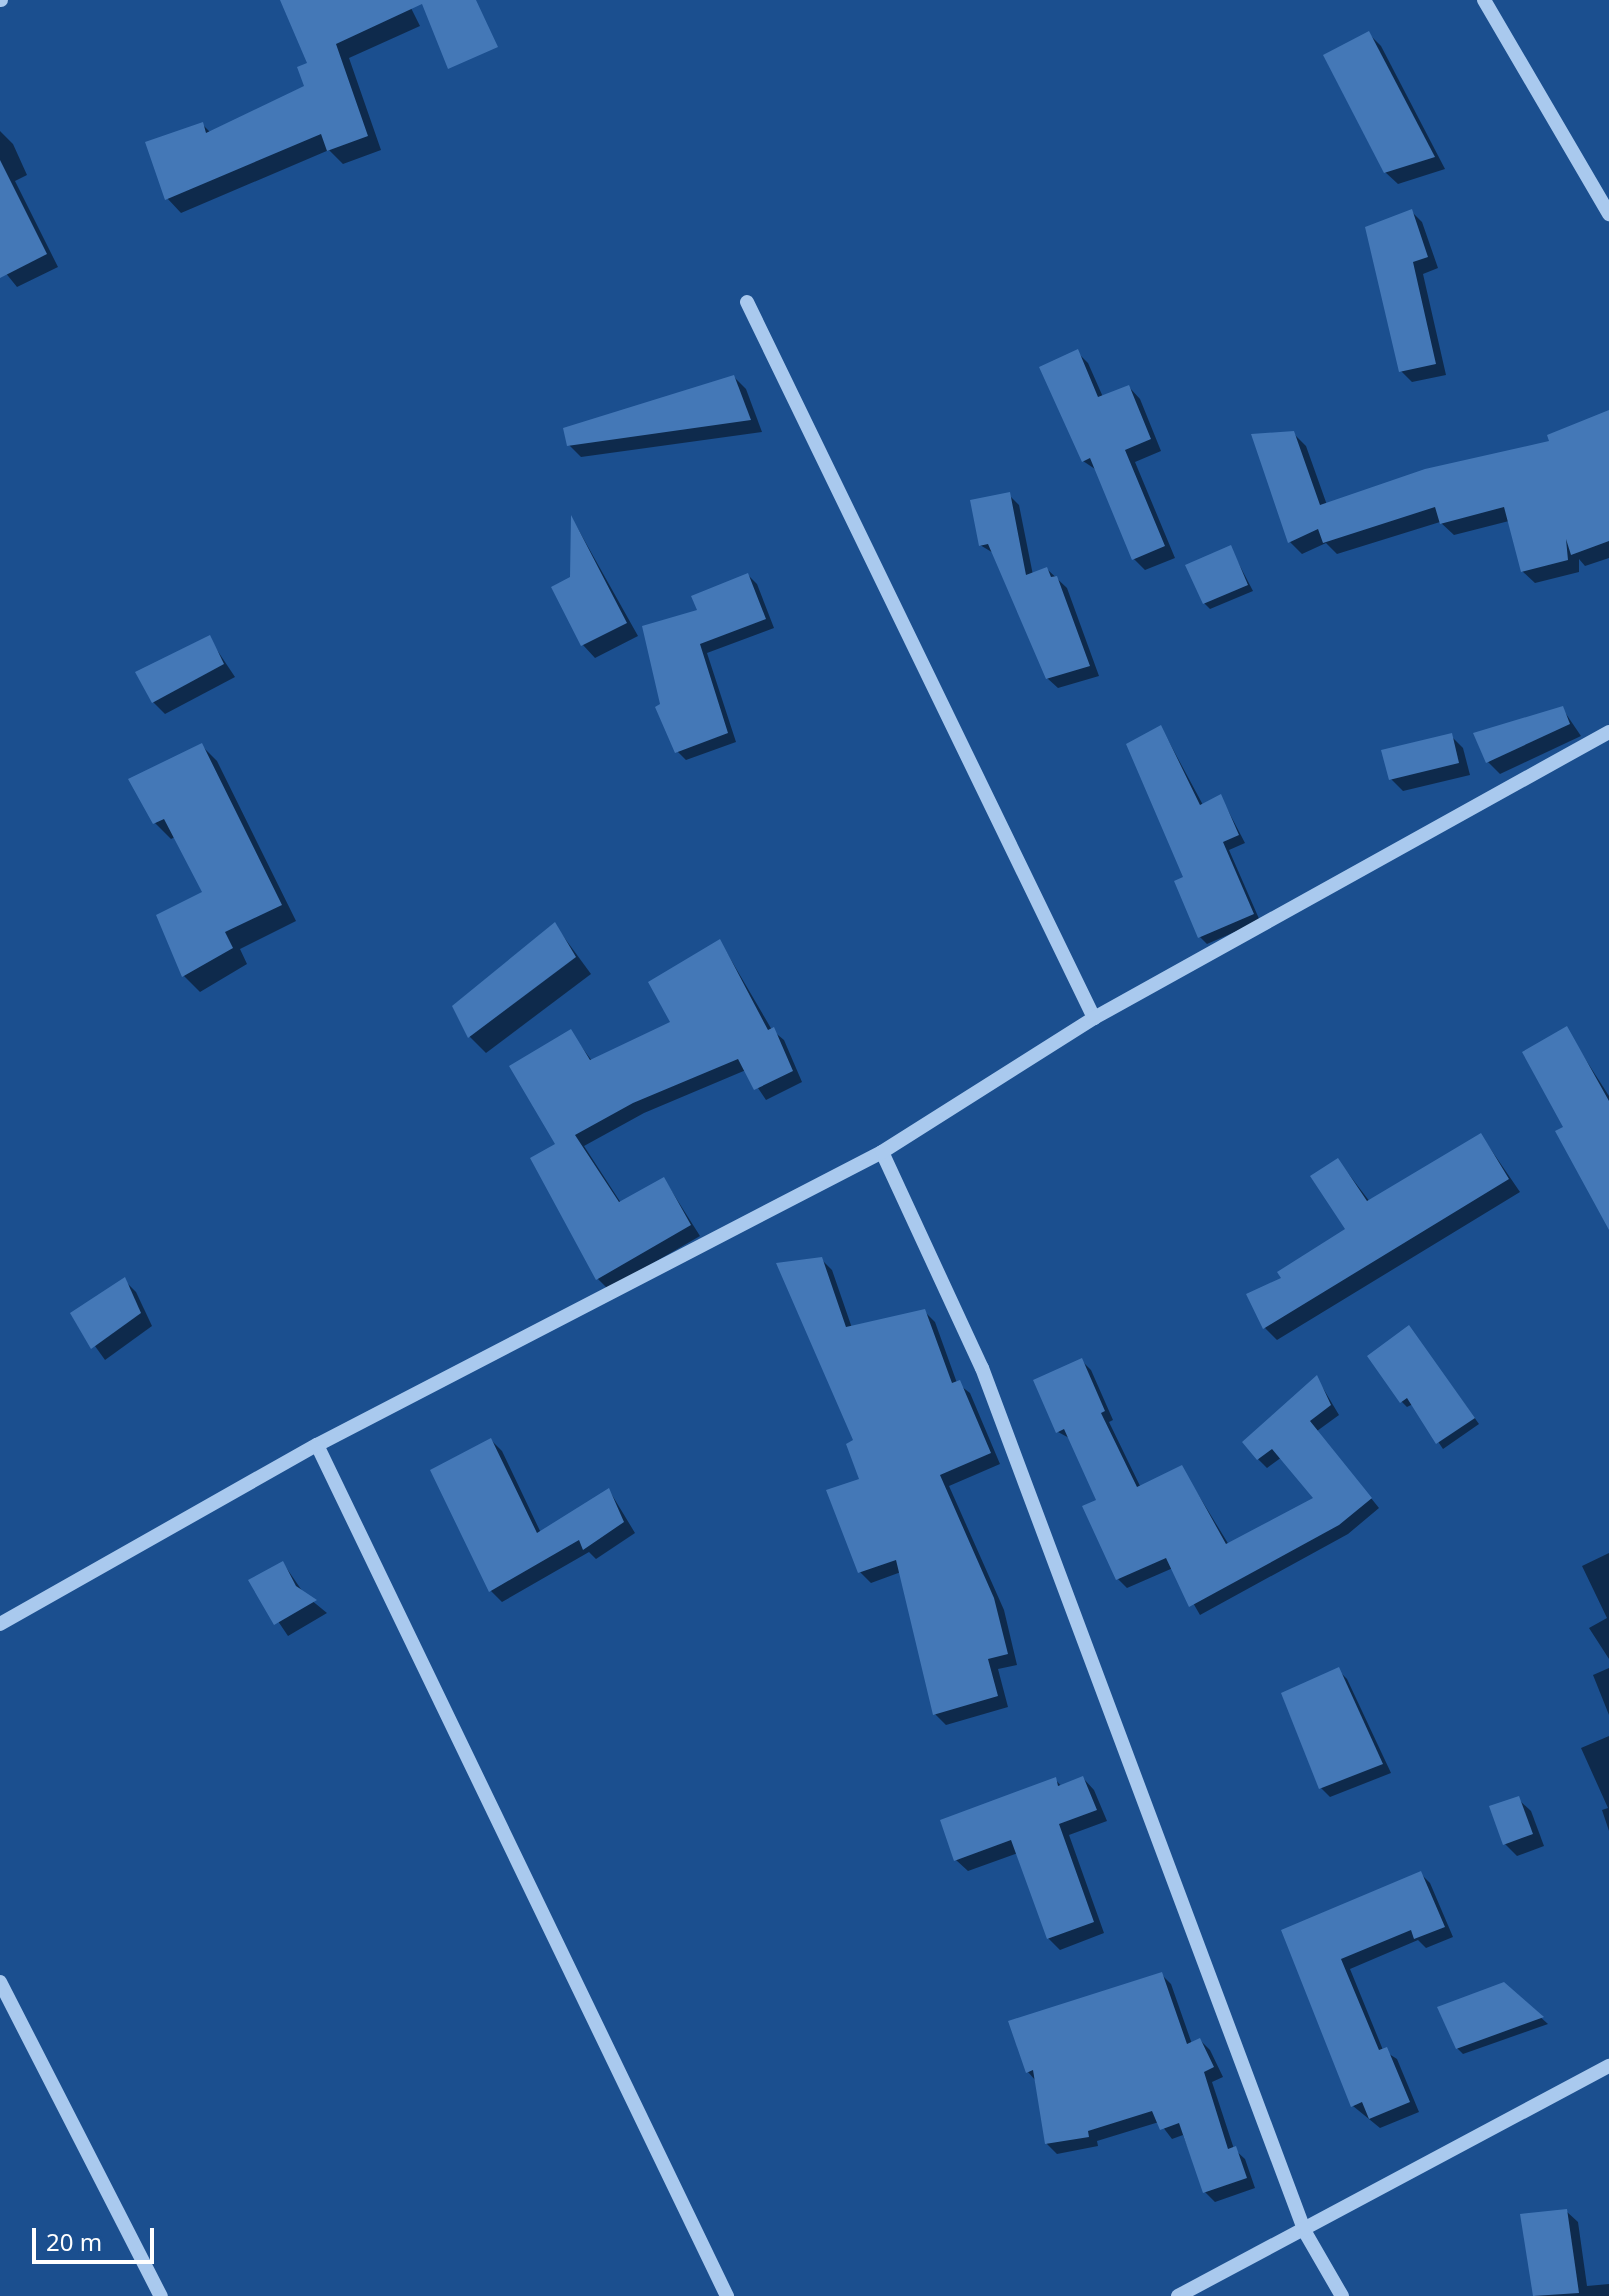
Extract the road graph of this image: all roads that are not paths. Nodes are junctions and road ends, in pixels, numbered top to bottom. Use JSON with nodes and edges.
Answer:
{"nodes":[{"id":1,"x":1484,"y":0,"type":"edge"},
{"id":2,"x":1609,"y":214,"type":"edge"},
{"id":3,"x":747,"y":302,"type":"dead end"},
{"id":4,"x":1609,"y":732,"type":"edge"},
{"id":5,"x":1094,"y":1018,"type":"junction"},
{"id":6,"x":882,"y":1152,"type":"junction"},
{"id":7,"x":317,"y":1445,"type":"junction"},
{"id":8,"x":0,"y":1624,"type":"edge"},
{"id":9,"x":0,"y":1982,"type":"edge"},
{"id":10,"x":1609,"y":2066,"type":"edge"},
{"id":11,"x":1305,"y":2232,"type":"junction"},
{"id":12,"x":161,"y":2296,"type":"edge"},
{"id":13,"x":727,"y":2296,"type":"edge"},
{"id":14,"x":1178,"y":2296,"type":"edge"},
{"id":15,"x":1342,"y":2296,"type":"edge"}],
"edges":[{"from":1,"to":2,"type":"street"},
{"from":3,"to":5,"type":"street"},
{"from":4,"to":5,"type":"street"},
{"from":5,"to":6,"type":"street"},
{"from":6,"to":7,"type":"street"},
{"from":6,"to":11,"type":"street"},
{"from":7,"to":8,"type":"street"},
{"from":7,"to":13,"type":"street"},
{"from":9,"to":12,"type":"street"},
{"from":10,"to":11,"type":"street"},
{"from":11,"to":14,"type":"street"},
{"from":11,"to":15,"type":"street"}]}
